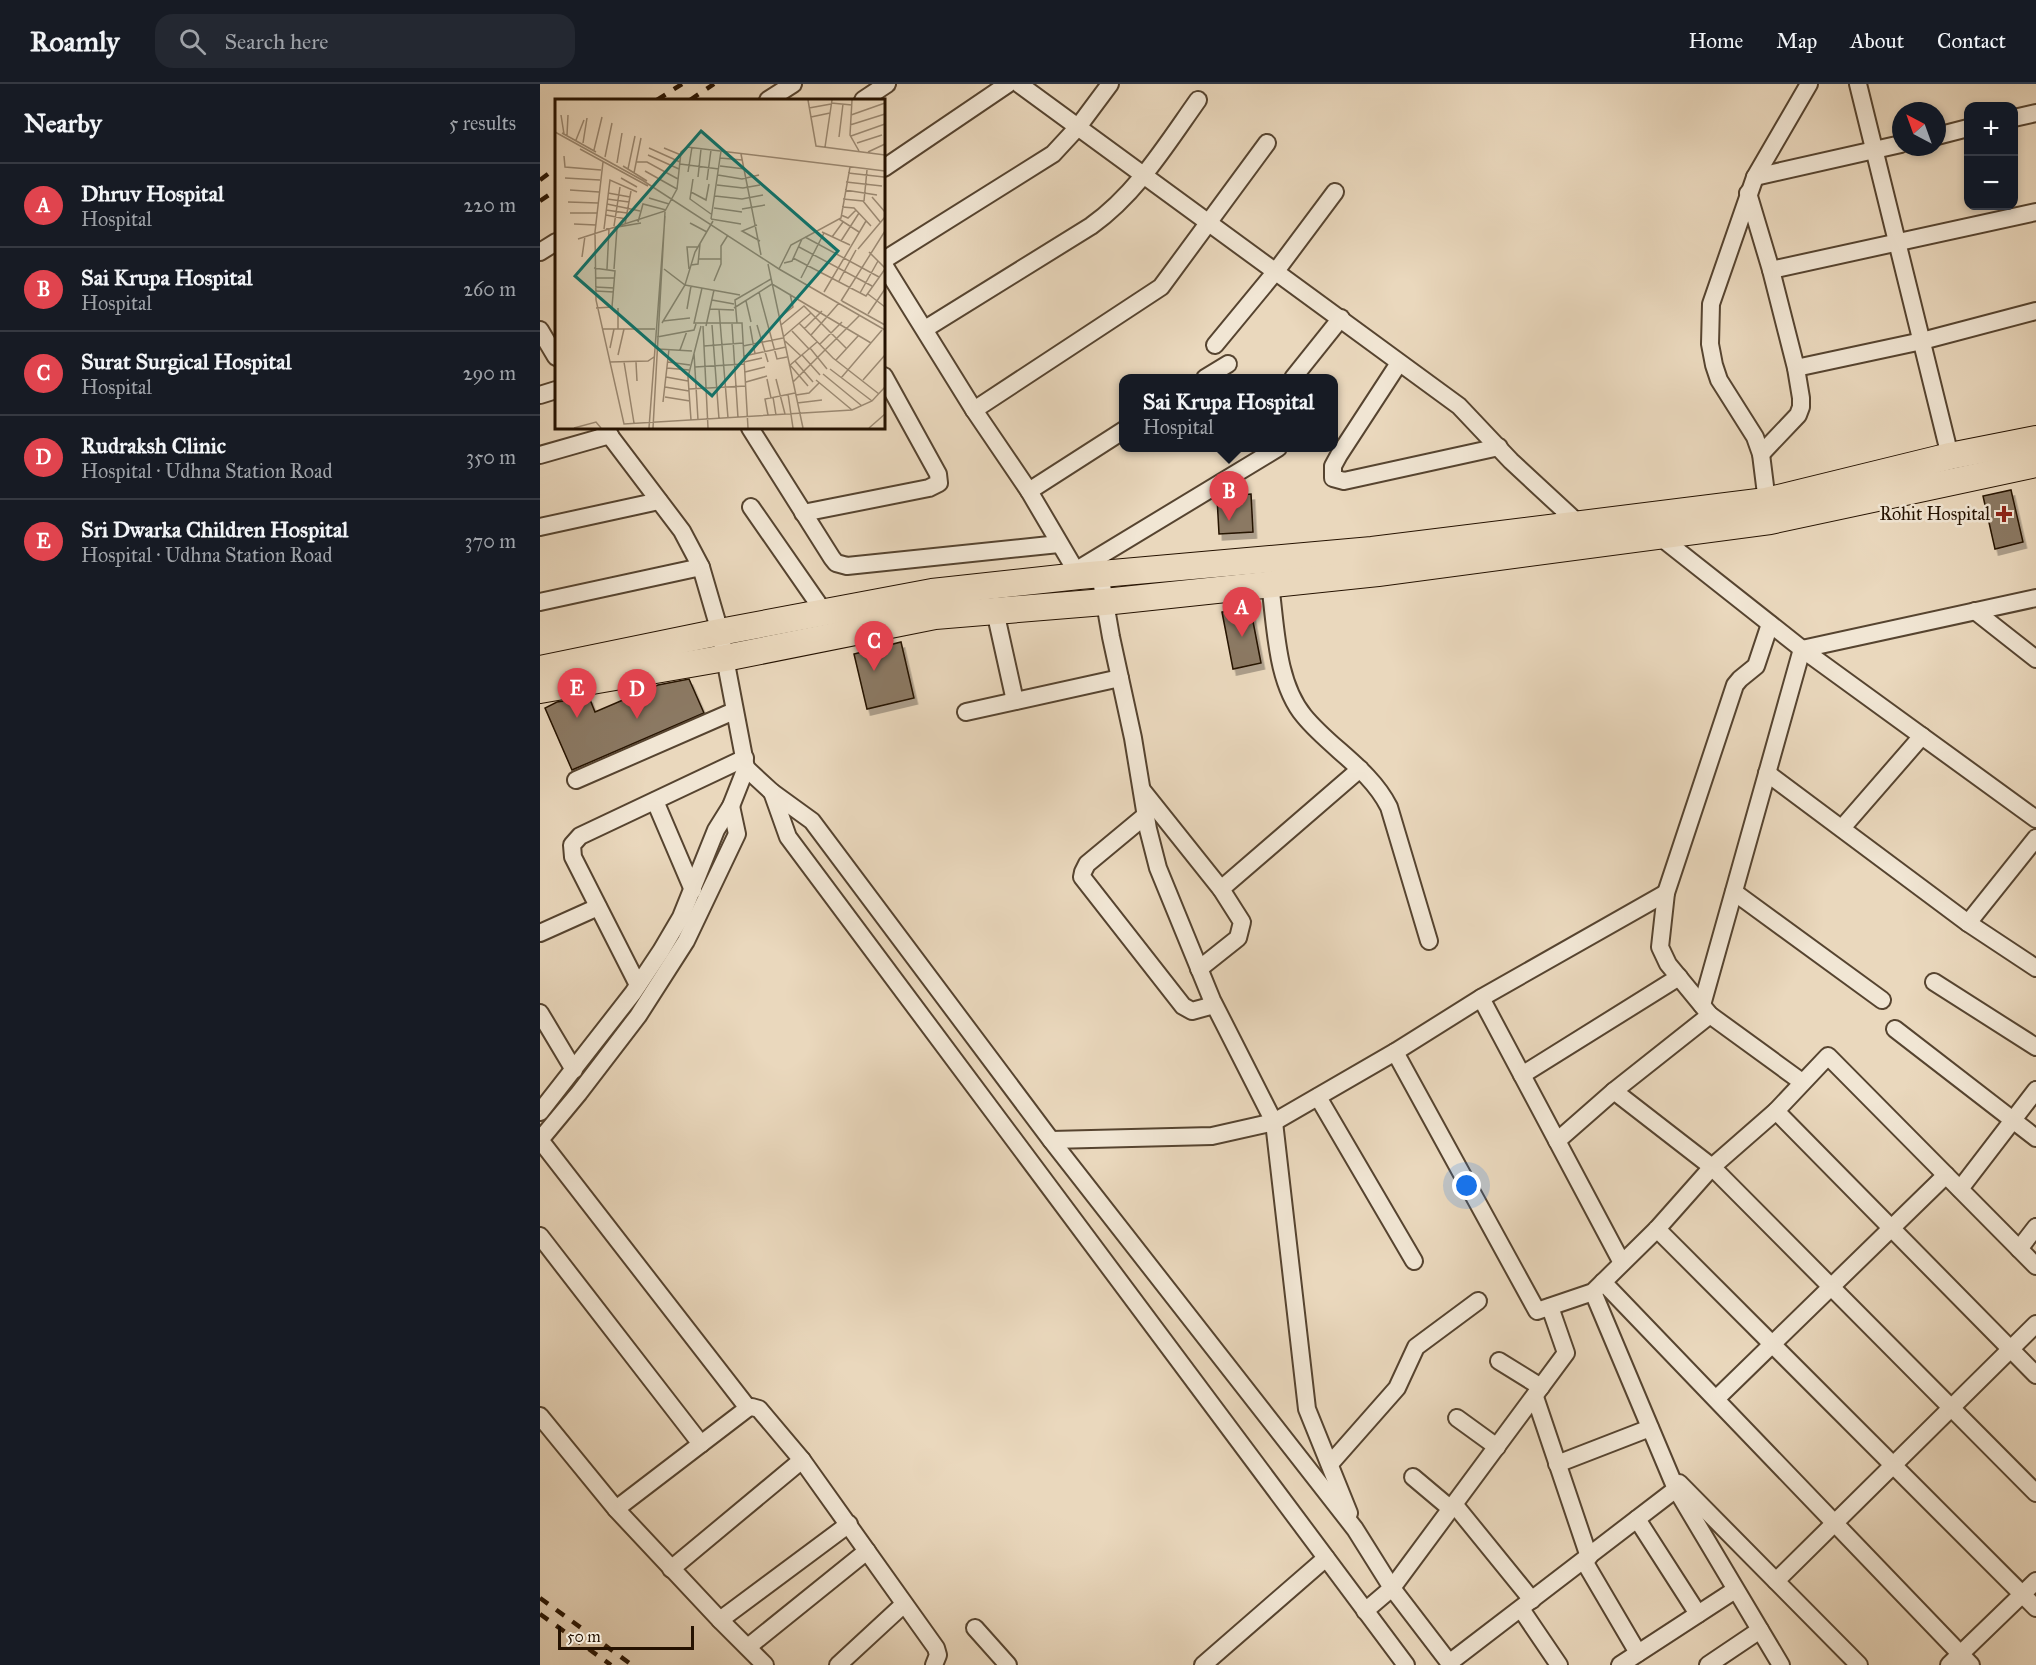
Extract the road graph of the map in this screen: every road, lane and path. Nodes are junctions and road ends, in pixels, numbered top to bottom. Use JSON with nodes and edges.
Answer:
{"nodes":[{"id":1,"x":793,"y":84,"type":"edge"},
{"id":2,"x":887,"y":84,"type":"edge"},
{"id":3,"x":1008,"y":84,"type":"edge"},
{"id":4,"x":1019,"y":84,"type":"edge"},
{"id":5,"x":1110,"y":84,"type":"edge"},
{"id":6,"x":1809,"y":84,"type":"edge"},
{"id":7,"x":1858,"y":84,"type":"edge"},
{"id":8,"x":772,"y":99,"type":"edge"},
{"id":9,"x":864,"y":99,"type":"edge"},
{"id":10,"x":1198,"y":100,"type":"dead end"},
{"id":11,"x":2036,"y":113,"type":"edge"},
{"id":12,"x":2018,"y":117,"type":"edge"},
{"id":13,"x":1078,"y":127,"type":"junction"},
{"id":14,"x":1964,"y":129,"type":"edge"},
{"id":15,"x":1946,"y":134,"type":"edge"},
{"id":16,"x":1267,"y":143,"type":"dead end"},
{"id":17,"x":1892,"y":146,"type":"edge"},
{"id":18,"x":1875,"y":150,"type":"junction"},
{"id":19,"x":885,"y":167,"type":"edge"},
{"id":20,"x":1144,"y":177,"type":"junction"},
{"id":21,"x":1755,"y":177,"type":"junction"},
{"id":22,"x":1335,"y":192,"type":"dead end"},
{"id":23,"x":1748,"y":193,"type":"junction"},
{"id":24,"x":2036,"y":212,"type":"edge"},
{"id":25,"x":1210,"y":222,"type":"junction"},
{"id":26,"x":1897,"y":242,"type":"junction"},
{"id":27,"x":555,"y":243,"type":"edge"},
{"id":28,"x":540,"y":252,"type":"edge"},
{"id":29,"x":885,"y":261,"type":"edge"},
{"id":30,"x":885,"y":264,"type":"edge"},
{"id":31,"x":1771,"y":270,"type":"junction"},
{"id":32,"x":1276,"y":271,"type":"junction"},
{"id":33,"x":2036,"y":311,"type":"edge"},
{"id":34,"x":1341,"y":318,"type":"junction"},
{"id":35,"x":925,"y":329,"type":"junction"},
{"id":36,"x":541,"y":335,"type":"edge"},
{"id":37,"x":1922,"y":341,"type":"junction"},
{"id":38,"x":1215,"y":345,"type":"dead end"},
{"id":39,"x":555,"y":356,"type":"edge"},
{"id":40,"x":1399,"y":363,"type":"junction"},
{"id":41,"x":1228,"y":364,"type":"dead end"},
{"id":42,"x":1796,"y":368,"type":"junction"},
{"id":43,"x":1212,"y":374,"type":"edge"},
{"id":44,"x":1296,"y":374,"type":"edge"},
{"id":45,"x":885,"y":378,"type":"edge"},
{"id":46,"x":555,"y":390,"type":"edge"},
{"id":47,"x":540,"y":395,"type":"edge"},
{"id":48,"x":974,"y":410,"type":"junction"},
{"id":49,"x":751,"y":429,"type":"edge"},
{"id":50,"x":607,"y":431,"type":"edge"},
{"id":51,"x":1119,"y":433,"type":"edge"},
{"id":52,"x":2036,"y":439,"type":"edge"},
{"id":53,"x":1498,"y":447,"type":"junction"},
{"id":54,"x":1270,"y":452,"type":"edge"},
{"id":55,"x":1761,"y":454,"type":"junction"},
{"id":56,"x":540,"y":455,"type":"edge"},
{"id":57,"x":1950,"y":456,"type":"junction"},
{"id":58,"x":2036,"y":464,"type":"edge"},
{"id":59,"x":1029,"y":491,"type":"junction"},
{"id":60,"x":659,"y":501,"type":"junction"},
{"id":61,"x":751,"y":507,"type":"dead end"},
{"id":62,"x":1768,"y":511,"type":"junction"},
{"id":63,"x":803,"y":513,"type":"junction"},
{"id":64,"x":1579,"y":524,"type":"junction"},
{"id":65,"x":540,"y":527,"type":"edge"},
{"id":66,"x":1659,"y":536,"type":"junction"},
{"id":67,"x":1059,"y":544,"type":"junction"},
{"id":68,"x":701,"y":567,"type":"junction"},
{"id":69,"x":1085,"y":574,"type":"junction"},
{"id":70,"x":1270,"y":584,"type":"junction"},
{"id":71,"x":2036,"y":598,"type":"edge"},
{"id":72,"x":540,"y":602,"type":"edge"},
{"id":73,"x":1104,"y":602,"type":"junction"},
{"id":74,"x":995,"y":611,"type":"junction"},
{"id":75,"x":1976,"y":611,"type":"junction"},
{"id":76,"x":824,"y":612,"type":"junction"},
{"id":77,"x":1770,"y":624,"type":"junction"},
{"id":78,"x":720,"y":632,"type":"junction"},
{"id":79,"x":1802,"y":649,"type":"junction"},
{"id":80,"x":725,"y":658,"type":"junction"},
{"id":81,"x":2036,"y":659,"type":"edge"},
{"id":82,"x":540,"y":669,"type":"edge"},
{"id":83,"x":1120,"y":678,"type":"junction"},
{"id":84,"x":547,"y":690,"type":"edge"},
{"id":85,"x":1015,"y":701,"type":"junction"},
{"id":86,"x":734,"y":711,"type":"junction"},
{"id":87,"x":966,"y":712,"type":"dead end"},
{"id":88,"x":1922,"y":736,"type":"junction"},
{"id":89,"x":746,"y":763,"type":"junction"},
{"id":90,"x":1360,"y":769,"type":"junction"},
{"id":91,"x":1767,"y":773,"type":"junction"},
{"id":92,"x":576,"y":780,"type":"dead end"},
{"id":93,"x":1142,"y":789,"type":"junction"},
{"id":94,"x":772,"y":792,"type":"junction"},
{"id":95,"x":655,"y":801,"type":"junction"},
{"id":96,"x":730,"y":806,"type":"junction"},
{"id":97,"x":1146,"y":815,"type":"junction"},
{"id":98,"x":2036,"y":817,"type":"edge"},
{"id":99,"x":1842,"y":828,"type":"junction"},
{"id":100,"x":2036,"y":838,"type":"edge"},
{"id":101,"x":693,"y":890,"type":"junction"},
{"id":102,"x":1221,"y":890,"type":"junction"},
{"id":103,"x":1734,"y":892,"type":"junction"},
{"id":104,"x":1666,"y":893,"type":"junction"},
{"id":105,"x":598,"y":907,"type":"junction"},
{"id":106,"x":1968,"y":923,"type":"junction"},
{"id":107,"x":540,"y":933,"type":"edge"},
{"id":108,"x":1429,"y":941,"type":"dead end"},
{"id":109,"x":2036,"y":967,"type":"edge"},
{"id":110,"x":1199,"y":969,"type":"junction"},
{"id":111,"x":1679,"y":977,"type":"junction"},
{"id":112,"x":1934,"y":982,"type":"dead end"},
{"id":113,"x":638,"y":985,"type":"junction"},
{"id":114,"x":1481,"y":998,"type":"junction"},
{"id":115,"x":1882,"y":1000,"type":"dead end"},
{"id":116,"x":1214,"y":1005,"type":"junction"},
{"id":117,"x":1706,"y":1010,"type":"junction"},
{"id":118,"x":540,"y":1013,"type":"edge"},
{"id":119,"x":1895,"y":1029,"type":"dead end"},
{"id":120,"x":545,"y":1031,"type":"edge"},
{"id":121,"x":2036,"y":1047,"type":"edge"},
{"id":122,"x":1395,"y":1052,"type":"junction"},
{"id":123,"x":574,"y":1070,"type":"junction"},
{"id":124,"x":1522,"y":1074,"type":"junction"},
{"id":125,"x":1802,"y":1082,"type":"junction"},
{"id":126,"x":2036,"y":1090,"type":"edge"},
{"id":127,"x":1614,"y":1091,"type":"junction"},
{"id":128,"x":1318,"y":1097,"type":"junction"},
{"id":129,"x":1776,"y":1110,"type":"junction"},
{"id":130,"x":540,"y":1112,"type":"edge"},
{"id":131,"x":2013,"y":1120,"type":"junction"},
{"id":132,"x":1274,"y":1122,"type":"junction"},
{"id":133,"x":2036,"y":1138,"type":"edge"},
{"id":134,"x":540,"y":1140,"type":"edge"},
{"id":135,"x":1051,"y":1140,"type":"junction"},
{"id":136,"x":1557,"y":1141,"type":"junction"},
{"id":137,"x":1712,"y":1167,"type":"junction"},
{"id":138,"x":1946,"y":1175,"type":"junction"},
{"id":139,"x":1960,"y":1189,"type":"junction"},
{"id":140,"x":2036,"y":1227,"type":"edge"},
{"id":141,"x":1892,"y":1228,"type":"junction"},
{"id":142,"x":1657,"y":1229,"type":"junction"},
{"id":143,"x":540,"y":1236,"type":"edge"},
{"id":144,"x":2019,"y":1249,"type":"junction"},
{"id":145,"x":1414,"y":1261,"type":"dead end"},
{"id":146,"x":1622,"y":1263,"type":"junction"},
{"id":147,"x":2036,"y":1266,"type":"edge"},
{"id":148,"x":1598,"y":1287,"type":"junction"},
{"id":149,"x":1832,"y":1287,"type":"junction"},
{"id":150,"x":1478,"y":1301,"type":"dead end"},
{"id":151,"x":1550,"y":1307,"type":"junction"},
{"id":152,"x":2036,"y":1324,"type":"edge"},
{"id":153,"x":1773,"y":1344,"type":"junction"},
{"id":154,"x":2011,"y":1349,"type":"junction"},
{"id":155,"x":1499,"y":1361,"type":"dead end"},
{"id":156,"x":2036,"y":1375,"type":"edge"},
{"id":157,"x":1538,"y":1392,"type":"junction"},
{"id":158,"x":1716,"y":1399,"type":"junction"},
{"id":159,"x":748,"y":1408,"type":"junction"},
{"id":160,"x":1952,"y":1408,"type":"junction"},
{"id":161,"x":540,"y":1416,"type":"edge"},
{"id":162,"x":1457,"y":1418,"type":"dead end"},
{"id":163,"x":1650,"y":1428,"type":"junction"},
{"id":164,"x":701,"y":1444,"type":"junction"},
{"id":165,"x":1497,"y":1447,"type":"junction"},
{"id":166,"x":802,"y":1460,"type":"junction"},
{"id":167,"x":1330,"y":1464,"type":"junction"},
{"id":168,"x":1557,"y":1464,"type":"junction"},
{"id":169,"x":1893,"y":1465,"type":"junction"},
{"id":170,"x":1668,"y":1471,"type":"junction"},
{"id":171,"x":1413,"y":1477,"type":"dead end"},
{"id":172,"x":1676,"y":1490,"type":"junction"},
{"id":173,"x":2036,"y":1493,"type":"edge"},
{"id":174,"x":1453,"y":1506,"type":"junction"},
{"id":175,"x":616,"y":1509,"type":"junction"},
{"id":176,"x":1637,"y":1519,"type":"junction"},
{"id":177,"x":1835,"y":1523,"type":"junction"},
{"id":178,"x":849,"y":1524,"type":"junction"},
{"id":179,"x":1355,"y":1530,"type":"junction"},
{"id":180,"x":867,"y":1551,"type":"junction"},
{"id":181,"x":1326,"y":1558,"type":"junction"},
{"id":182,"x":1586,"y":1559,"type":"junction"},
{"id":183,"x":671,"y":1569,"type":"junction"},
{"id":184,"x":1776,"y":1581,"type":"junction"},
{"id":185,"x":2036,"y":1581,"type":"edge"},
{"id":186,"x":1392,"y":1588,"type":"junction"},
{"id":187,"x":1735,"y":1590,"type":"junction"},
{"id":188,"x":2022,"y":1594,"type":"junction"},
{"id":189,"x":904,"y":1604,"type":"junction"},
{"id":190,"x":1526,"y":1605,"type":"junction"},
{"id":191,"x":2036,"y":1608,"type":"edge"},
{"id":192,"x":1365,"y":1611,"type":"junction"},
{"id":193,"x":1698,"y":1614,"type":"junction"},
{"id":194,"x":720,"y":1620,"type":"junction"},
{"id":195,"x":975,"y":1628,"type":"dead end"},
{"id":196,"x":1760,"y":1630,"type":"junction"},
{"id":197,"x":748,"y":1647,"type":"junction"},
{"id":198,"x":1638,"y":1653,"type":"junction"},
{"id":199,"x":1960,"y":1661,"type":"edge"},
{"id":200,"x":1450,"y":1664,"type":"edge"},
{"id":201,"x":765,"y":1665,"type":"edge"},
{"id":202,"x":838,"y":1665,"type":"edge"},
{"id":203,"x":934,"y":1665,"type":"edge"},
{"id":204,"x":1008,"y":1665,"type":"edge"},
{"id":205,"x":1203,"y":1665,"type":"edge"},
{"id":206,"x":1407,"y":1665,"type":"edge"},
{"id":207,"x":1560,"y":1665,"type":"edge"},
{"id":208,"x":1620,"y":1665,"type":"edge"},
{"id":209,"x":1708,"y":1665,"type":"edge"},
{"id":210,"x":1781,"y":1665,"type":"edge"},
{"id":211,"x":1859,"y":1665,"type":"edge"}],
"edges":[{"from":1,"to":8,"type":"street"},
{"from":2,"to":9,"type":"street"},
{"from":3,"to":19,"type":"street"},
{"from":4,"to":13,"type":"street"},
{"from":5,"to":13,"type":"street"},
{"from":6,"to":21,"type":"street"},
{"from":7,"to":18,"type":"street"},
{"from":10,"to":20,"type":"street"},
{"from":11,"to":12,"type":"street"},
{"from":13,"to":20,"type":"street"},
{"from":13,"to":29,"type":"street"},
{"from":14,"to":15,"type":"street"},
{"from":16,"to":25,"type":"street"},
{"from":17,"to":18,"type":"street"},
{"from":18,"to":21,"type":"street"},
{"from":18,"to":26,"type":"street"},
{"from":20,"to":25,"type":"street"},
{"from":20,"to":35,"type":"street"},
{"from":21,"to":23,"type":"street"},
{"from":22,"to":32,"type":"street"},
{"from":23,"to":31,"type":"street"},
{"from":23,"to":55,"type":"street"},
{"from":24,"to":26,"type":"street"},
{"from":25,"to":32,"type":"street"},
{"from":25,"to":48,"type":"street"},
{"from":26,"to":31,"type":"street"},
{"from":26,"to":37,"type":"street"},
{"from":27,"to":28,"type":"street"},
{"from":30,"to":35,"type":"street"},
{"from":31,"to":42,"type":"street"},
{"from":32,"to":34,"type":"street"},
{"from":32,"to":38,"type":"street"},
{"from":33,"to":37,"type":"street"},
{"from":34,"to":40,"type":"street"},
{"from":34,"to":44,"type":"street"},
{"from":35,"to":48,"type":"street"},
{"from":36,"to":39,"type":"street"},
{"from":37,"to":42,"type":"street"},
{"from":37,"to":57,"type":"street"},
{"from":40,"to":53,"type":"street"},
{"from":40,"to":53,"type":"street"},
{"from":41,"to":43,"type":"street"},
{"from":42,"to":55,"type":"street"},
{"from":45,"to":63,"type":"street"},
{"from":46,"to":47,"type":"street"},
{"from":48,"to":59,"type":"street"},
{"from":49,"to":63,"type":"street"},
{"from":50,"to":56,"type":"street"},
{"from":50,"to":60,"type":"street"},
{"from":51,"to":59,"type":"street"},
{"from":52,"to":57,"type":"main road"},
{"from":53,"to":64,"type":"street"},
{"from":54,"to":69,"type":"street"},
{"from":55,"to":62,"type":"street"},
{"from":57,"to":62,"type":"main road"},
{"from":58,"to":62,"type":"main road"},
{"from":59,"to":67,"type":"street"},
{"from":60,"to":65,"type":"street"},
{"from":60,"to":68,"type":"street"},
{"from":61,"to":76,"type":"street"},
{"from":62,"to":64,"type":"main road"},
{"from":62,"to":66,"type":"main road"},
{"from":63,"to":67,"type":"street"},
{"from":64,"to":69,"type":"main road"},
{"from":66,"to":70,"type":"main road"},
{"from":66,"to":77,"type":"street"},
{"from":67,"to":69,"type":"street"},
{"from":68,"to":72,"type":"street"},
{"from":68,"to":78,"type":"street"},
{"from":69,"to":73,"type":"street"},
{"from":69,"to":76,"type":"main road"},
{"from":70,"to":73,"type":"main road"},
{"from":70,"to":90,"type":"street"},
{"from":71,"to":75,"type":"street"},
{"from":73,"to":74,"type":"main road"},
{"from":73,"to":83,"type":"street"},
{"from":74,"to":80,"type":"main road"},
{"from":74,"to":85,"type":"street"},
{"from":75,"to":79,"type":"street"},
{"from":75,"to":81,"type":"street"},
{"from":76,"to":78,"type":"main road"},
{"from":77,"to":79,"type":"street"},
{"from":77,"to":104,"type":"street"},
{"from":78,"to":80,"type":"street"},
{"from":78,"to":82,"type":"main road"},
{"from":79,"to":88,"type":"street"},
{"from":79,"to":91,"type":"street"},
{"from":80,"to":84,"type":"main road"},
{"from":80,"to":86,"type":"street"},
{"from":83,"to":85,"type":"street"},
{"from":83,"to":93,"type":"street"},
{"from":85,"to":87,"type":"street"},
{"from":86,"to":89,"type":"street"},
{"from":86,"to":92,"type":"street"},
{"from":88,"to":98,"type":"street"},
{"from":88,"to":99,"type":"street"},
{"from":89,"to":94,"type":"street"},
{"from":89,"to":95,"type":"street"},
{"from":89,"to":96,"type":"street"},
{"from":90,"to":102,"type":"street"},
{"from":90,"to":108,"type":"street"},
{"from":91,"to":99,"type":"street"},
{"from":91,"to":103,"type":"street"},
{"from":93,"to":97,"type":"street"},
{"from":93,"to":102,"type":"street"},
{"from":94,"to":135,"type":"street"},
{"from":94,"to":181,"type":"street"},
{"from":95,"to":101,"type":"street"},
{"from":95,"to":105,"type":"street"},
{"from":96,"to":101,"type":"street"},
{"from":96,"to":134,"type":"street"},
{"from":97,"to":110,"type":"street"},
{"from":97,"to":116,"type":"street"},
{"from":99,"to":106,"type":"street"},
{"from":100,"to":106,"type":"street"},
{"from":101,"to":113,"type":"street"},
{"from":102,"to":110,"type":"street"},
{"from":103,"to":115,"type":"street"},
{"from":103,"to":117,"type":"street"},
{"from":104,"to":111,"type":"street"},
{"from":104,"to":114,"type":"street"},
{"from":105,"to":107,"type":"street"},
{"from":105,"to":113,"type":"street"},
{"from":106,"to":109,"type":"street"},
{"from":110,"to":116,"type":"street"},
{"from":111,"to":117,"type":"street"},
{"from":111,"to":124,"type":"street"},
{"from":112,"to":121,"type":"street"},
{"from":113,"to":123,"type":"street"},
{"from":114,"to":122,"type":"street"},
{"from":114,"to":124,"type":"street"},
{"from":116,"to":132,"type":"street"},
{"from":117,"to":125,"type":"street"},
{"from":117,"to":127,"type":"street"},
{"from":118,"to":120,"type":"street"},
{"from":119,"to":131,"type":"street"},
{"from":120,"to":123,"type":"street"},
{"from":122,"to":128,"type":"street"},
{"from":122,"to":151,"type":"street"},
{"from":123,"to":130,"type":"street"},
{"from":124,"to":136,"type":"street"},
{"from":125,"to":129,"type":"street"},
{"from":125,"to":138,"type":"street"},
{"from":126,"to":131,"type":"street"},
{"from":127,"to":136,"type":"street"},
{"from":127,"to":137,"type":"street"},
{"from":128,"to":132,"type":"street"},
{"from":128,"to":145,"type":"street"},
{"from":129,"to":137,"type":"street"},
{"from":129,"to":141,"type":"street"},
{"from":131,"to":133,"type":"street"},
{"from":131,"to":139,"type":"street"},
{"from":132,"to":135,"type":"street"},
{"from":132,"to":167,"type":"street"},
{"from":134,"to":159,"type":"street"},
{"from":135,"to":179,"type":"street"},
{"from":136,"to":146,"type":"street"},
{"from":137,"to":142,"type":"street"},
{"from":137,"to":149,"type":"street"},
{"from":138,"to":139,"type":"street"},
{"from":138,"to":141,"type":"street"},
{"from":139,"to":144,"type":"street"},
{"from":140,"to":144,"type":"street"},
{"from":141,"to":149,"type":"street"},
{"from":141,"to":154,"type":"street"},
{"from":142,"to":146,"type":"street"},
{"from":142,"to":153,"type":"street"},
{"from":143,"to":164,"type":"street"},
{"from":144,"to":147,"type":"street"},
{"from":146,"to":148,"type":"street"},
{"from":148,"to":151,"type":"street"},
{"from":148,"to":158,"type":"street"},
{"from":148,"to":163,"type":"street"},
{"from":149,"to":153,"type":"street"},
{"from":149,"to":160,"type":"street"},
{"from":150,"to":167,"type":"street"},
{"from":151,"to":157,"type":"street"},
{"from":152,"to":154,"type":"street"},
{"from":153,"to":158,"type":"street"},
{"from":153,"to":169,"type":"street"},
{"from":154,"to":156,"type":"street"},
{"from":154,"to":160,"type":"street"},
{"from":155,"to":157,"type":"street"},
{"from":157,"to":165,"type":"street"},
{"from":157,"to":168,"type":"street"},
{"from":158,"to":177,"type":"street"},
{"from":159,"to":164,"type":"street"},
{"from":159,"to":166,"type":"street"},
{"from":160,"to":169,"type":"street"},
{"from":160,"to":173,"type":"street"},
{"from":161,"to":175,"type":"street"},
{"from":162,"to":165,"type":"street"},
{"from":163,"to":168,"type":"street"},
{"from":163,"to":170,"type":"street"},
{"from":164,"to":175,"type":"street"},
{"from":165,"to":174,"type":"street"},
{"from":166,"to":178,"type":"street"},
{"from":166,"to":183,"type":"street"},
{"from":167,"to":179,"type":"street"},
{"from":168,"to":182,"type":"street"},
{"from":169,"to":177,"type":"street"},
{"from":169,"to":188,"type":"street"},
{"from":170,"to":172,"type":"street"},
{"from":170,"to":184,"type":"street"},
{"from":171,"to":174,"type":"street"},
{"from":172,"to":176,"type":"street"},
{"from":172,"to":187,"type":"street"},
{"from":174,"to":186,"type":"street"},
{"from":174,"to":190,"type":"street"},
{"from":175,"to":183,"type":"street"},
{"from":176,"to":182,"type":"street"},
{"from":176,"to":193,"type":"street"},
{"from":177,"to":184,"type":"street"},
{"from":177,"to":199,"type":"street"},
{"from":178,"to":180,"type":"street"},
{"from":178,"to":194,"type":"street"},
{"from":179,"to":186,"type":"street"},
{"from":180,"to":189,"type":"street"},
{"from":180,"to":197,"type":"street"},
{"from":181,"to":192,"type":"street"},
{"from":181,"to":205,"type":"street"},
{"from":182,"to":190,"type":"street"},
{"from":182,"to":198,"type":"street"},
{"from":183,"to":194,"type":"street"},
{"from":184,"to":211,"type":"street"},
{"from":185,"to":188,"type":"street"},
{"from":186,"to":192,"type":"street"},
{"from":186,"to":200,"type":"street"},
{"from":187,"to":193,"type":"street"},
{"from":187,"to":196,"type":"street"},
{"from":188,"to":191,"type":"street"},
{"from":188,"to":199,"type":"street"},
{"from":189,"to":202,"type":"street"},
{"from":189,"to":203,"type":"street"},
{"from":190,"to":200,"type":"street"},
{"from":190,"to":207,"type":"street"},
{"from":192,"to":206,"type":"street"},
{"from":193,"to":198,"type":"street"},
{"from":194,"to":197,"type":"street"},
{"from":195,"to":204,"type":"street"},
{"from":196,"to":209,"type":"street"},
{"from":196,"to":210,"type":"street"},
{"from":197,"to":201,"type":"street"},
{"from":198,"to":208,"type":"street"}]}
